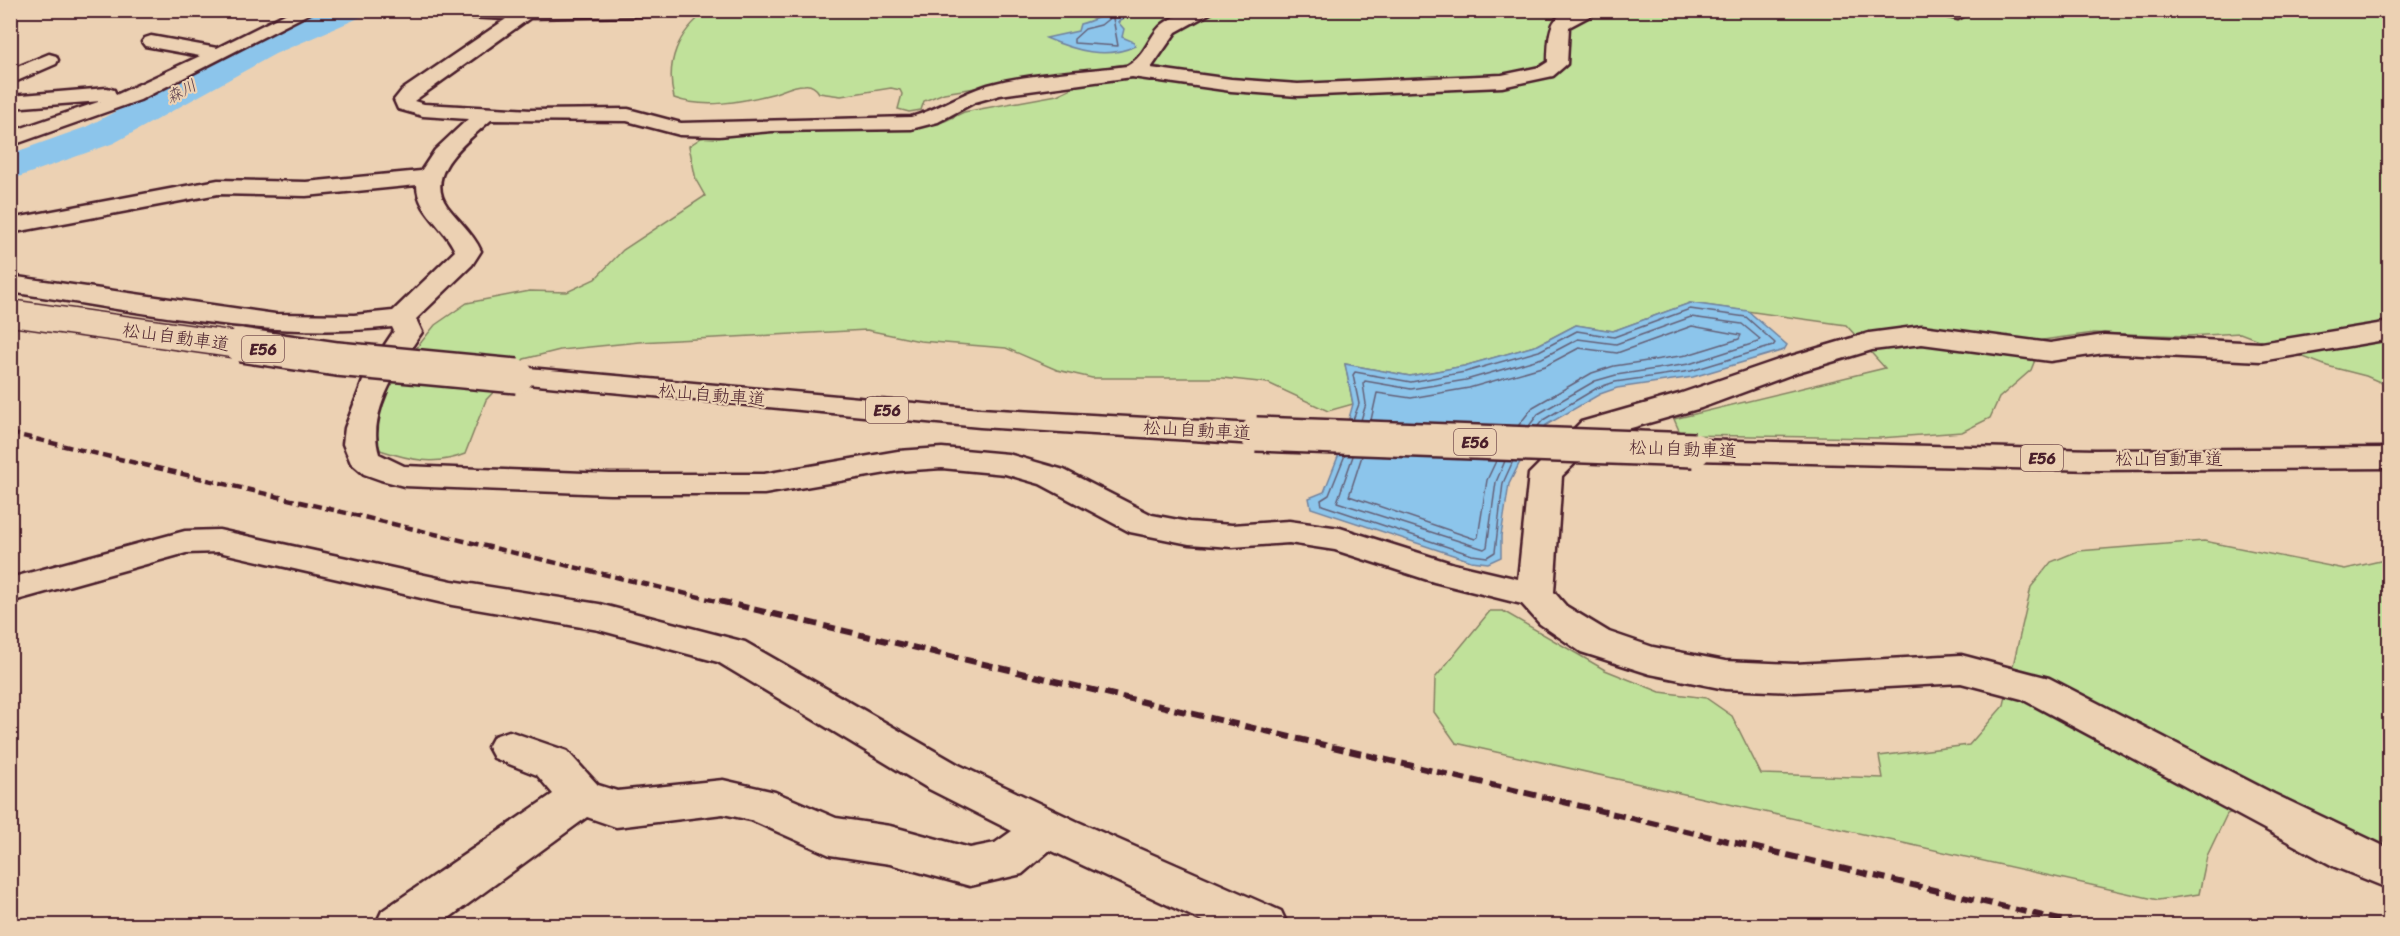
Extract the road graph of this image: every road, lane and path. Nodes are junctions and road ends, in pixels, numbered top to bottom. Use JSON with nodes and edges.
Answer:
{"nodes":[{"id":1,"x":308,"y":10,"type":"edge"},
{"id":2,"x":427,"y":10,"type":"edge"},
{"id":3,"x":690,"y":10,"type":"edge"},
{"id":4,"x":1208,"y":10,"type":"edge"},
{"id":5,"x":1593,"y":10,"type":"edge"},
{"id":6,"x":591,"y":12,"type":"edge"},
{"id":7,"x":533,"y":13,"type":"edge"},
{"id":8,"x":151,"y":42,"type":"dead end"},
{"id":9,"x":221,"y":54,"type":"junction"},
{"id":10,"x":49,"y":60,"type":"dead end"},
{"id":11,"x":1132,"y":71,"type":"junction"},
{"id":12,"x":10,"y":78,"type":"edge"},
{"id":13,"x":143,"y":91,"type":"junction"},
{"id":14,"x":10,"y":102,"type":"edge"},
{"id":15,"x":487,"y":113,"type":"junction"},
{"id":16,"x":46,"y":128,"type":"junction"},
{"id":17,"x":10,"y":131,"type":"edge"},
{"id":18,"x":10,"y":140,"type":"edge"},
{"id":19,"x":430,"y":177,"type":"junction"},
{"id":20,"x":10,"y":225,"type":"edge"},
{"id":21,"x":10,"y":284,"type":"edge"},
{"id":22,"x":10,"y":313,"type":"edge"},
{"id":23,"x":401,"y":318,"type":"junction"},
{"id":24,"x":2390,"y":330,"type":"edge"},
{"id":25,"x":2390,"y":458,"type":"edge"},
{"id":26,"x":10,"y":590,"type":"edge"},
{"id":27,"x":1535,"y":595,"type":"junction"},
{"id":28,"x":509,"y":747,"type":"dead end"},
{"id":29,"x":582,"y":797,"type":"junction"},
{"id":30,"x":1044,"y":826,"type":"junction"},
{"id":31,"x":2390,"y":870,"type":"edge"},
{"id":32,"x":399,"y":926,"type":"edge"},
{"id":33,"x":1264,"y":926,"type":"edge"}],
"edges":[{"from":1,"to":9,"type":"main road"},
{"from":2,"to":7,"type":"main road"},
{"from":3,"to":6,"type":"main road"},
{"from":4,"to":11,"type":"main road"},
{"from":5,"to":11,"type":"main road"},
{"from":6,"to":7,"type":"main road"},
{"from":7,"to":15,"type":"main road"},
{"from":8,"to":9,"type":"main road"},
{"from":9,"to":13,"type":"main road"},
{"from":10,"to":12,"type":"main road"},
{"from":11,"to":15,"type":"main road"},
{"from":13,"to":14,"type":"main road"},
{"from":13,"to":16,"type":"main road"},
{"from":15,"to":19,"type":"main road"},
{"from":16,"to":17,"type":"main road"},
{"from":16,"to":18,"type":"main road"},
{"from":19,"to":20,"type":"main road"},
{"from":19,"to":23,"type":"main road"},
{"from":21,"to":23,"type":"main road"},
{"from":22,"to":25,"type":"main road","name":"松山自動車道","number":"E56","bridge":true},
{"from":23,"to":27,"type":"main road"},
{"from":24,"to":27,"type":"main road"},
{"from":26,"to":30,"type":"main road"},
{"from":27,"to":31,"type":"main road"},
{"from":28,"to":29,"type":"main road"},
{"from":29,"to":30,"type":"main road"},
{"from":29,"to":32,"type":"main road"},
{"from":30,"to":33,"type":"main road"}]}
